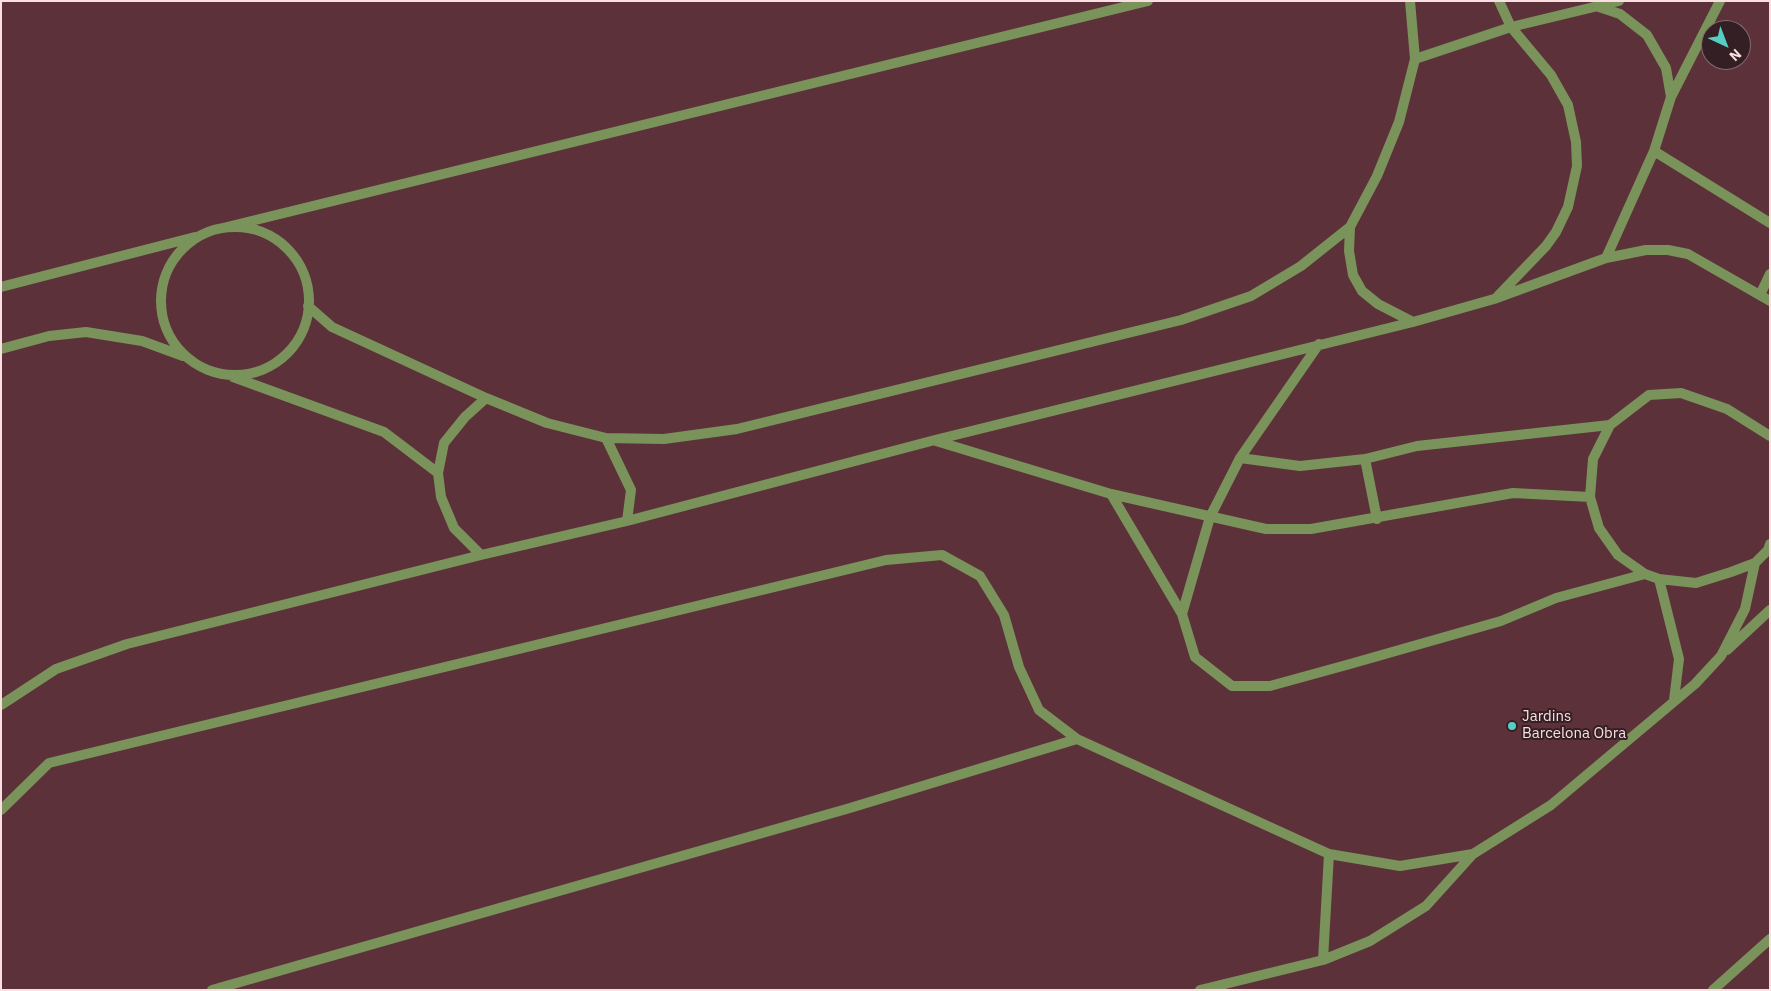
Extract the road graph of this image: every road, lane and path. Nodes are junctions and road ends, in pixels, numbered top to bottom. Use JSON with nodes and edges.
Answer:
{"nodes":[{"id":1,"x":1148,"y":1,"type":"edge"},
{"id":2,"x":1410,"y":1,"type":"edge"},
{"id":3,"x":1499,"y":1,"type":"edge"},
{"id":4,"x":1619,"y":1,"type":"edge"},
{"id":5,"x":1720,"y":1,"type":"edge"},
{"id":6,"x":1599,"y":7,"type":"junction"},
{"id":7,"x":1511,"y":26,"type":"junction"},
{"id":8,"x":1415,"y":59,"type":"junction"},
{"id":9,"x":1671,"y":97,"type":"junction"},
{"id":10,"x":1654,"y":151,"type":"junction"},
{"id":11,"x":1770,"y":223,"type":"edge"},
{"id":12,"x":1350,"y":227,"type":"junction"},
{"id":13,"x":223,"y":228,"type":"junction"},
{"id":14,"x":200,"y":235,"type":"junction"},
{"id":15,"x":1606,"y":258,"type":"junction"},
{"id":16,"x":1770,"y":274,"type":"edge"},
{"id":17,"x":1,"y":287,"type":"edge"},
{"id":18,"x":1760,"y":295,"type":"junction"},
{"id":19,"x":1494,"y":299,"type":"junction"},
{"id":20,"x":1770,"y":301,"type":"edge"},
{"id":21,"x":308,"y":306,"type":"junction"},
{"id":22,"x":1413,"y":322,"type":"junction"},
{"id":23,"x":1319,"y":344,"type":"junction"},
{"id":24,"x":1,"y":349,"type":"edge"},
{"id":25,"x":183,"y":356,"type":"junction"},
{"id":26,"x":230,"y":376,"type":"junction"},
{"id":27,"x":486,"y":398,"type":"junction"},
{"id":28,"x":1610,"y":425,"type":"junction"},
{"id":29,"x":1770,"y":436,"type":"edge"},
{"id":30,"x":606,"y":438,"type":"junction"},
{"id":31,"x":935,"y":440,"type":"junction"},
{"id":32,"x":1240,"y":458,"type":"junction"},
{"id":33,"x":1365,"y":459,"type":"junction"},
{"id":34,"x":438,"y":473,"type":"junction"},
{"id":35,"x":1111,"y":494,"type":"junction"},
{"id":36,"x":1590,"y":497,"type":"junction"},
{"id":37,"x":1210,"y":517,"type":"junction"},
{"id":38,"x":1377,"y":518,"type":"junction"},
{"id":39,"x":627,"y":521,"type":"junction"},
{"id":40,"x":1769,"y":548,"type":"edge"},
{"id":41,"x":481,"y":555,"type":"junction"},
{"id":42,"x":1755,"y":563,"type":"junction"},
{"id":43,"x":1645,"y":574,"type":"junction"},
{"id":44,"x":1659,"y":579,"type":"junction"},
{"id":45,"x":1770,"y":610,"type":"edge"},
{"id":46,"x":1182,"y":614,"type":"junction"},
{"id":47,"x":1721,"y":656,"type":"junction"},
{"id":48,"x":1674,"y":700,"type":"junction"},
{"id":49,"x":1,"y":705,"type":"edge"},
{"id":50,"x":1077,"y":739,"type":"junction"},
{"id":51,"x":1,"y":810,"type":"edge"},
{"id":52,"x":1329,"y":854,"type":"junction"},
{"id":53,"x":1473,"y":854,"type":"junction"},
{"id":54,"x":1770,"y":939,"type":"edge"},
{"id":55,"x":1323,"y":960,"type":"junction"},
{"id":56,"x":212,"y":990,"type":"edge"},
{"id":57,"x":1200,"y":990,"type":"edge"},
{"id":58,"x":1713,"y":990,"type":"edge"}],
"edges":[{"from":1,"to":13,"type":"street"},
{"from":2,"to":8,"type":"street"},
{"from":3,"to":7,"type":"street"},
{"from":4,"to":6,"type":"street"},
{"from":5,"to":9,"type":"street"},
{"from":6,"to":7,"type":"street"},
{"from":6,"to":9,"type":"street"},
{"from":7,"to":8,"type":"street"},
{"from":7,"to":19,"type":"street"},
{"from":8,"to":12,"type":"street"},
{"from":9,"to":10,"type":"street"},
{"from":10,"to":11,"type":"street"},
{"from":10,"to":15,"type":"street"},
{"from":12,"to":22,"type":"street"},
{"from":12,"to":30,"type":"street"},
{"from":13,"to":14,"type":"street"},
{"from":13,"to":21,"type":"street"},
{"from":14,"to":17,"type":"street"},
{"from":14,"to":25,"type":"street"},
{"from":15,"to":18,"type":"street"},
{"from":15,"to":19,"type":"street"},
{"from":16,"to":18,"type":"street"},
{"from":18,"to":20,"type":"street"},
{"from":19,"to":22,"type":"street"},
{"from":21,"to":26,"type":"street"},
{"from":21,"to":27,"type":"street"},
{"from":22,"to":23,"type":"street"},
{"from":23,"to":31,"type":"street"},
{"from":23,"to":32,"type":"street"},
{"from":24,"to":25,"type":"street"},
{"from":25,"to":26,"type":"street"},
{"from":26,"to":34,"type":"street"},
{"from":27,"to":30,"type":"street"},
{"from":27,"to":34,"type":"street"},
{"from":28,"to":29,"type":"street"},
{"from":28,"to":33,"type":"street"},
{"from":28,"to":36,"type":"street"},
{"from":30,"to":39,"type":"street"},
{"from":31,"to":35,"type":"street"},
{"from":31,"to":39,"type":"street"},
{"from":32,"to":33,"type":"street"},
{"from":32,"to":37,"type":"street"},
{"from":33,"to":38,"type":"street"},
{"from":34,"to":41,"type":"street"},
{"from":35,"to":37,"type":"street"},
{"from":35,"to":46,"type":"street"},
{"from":36,"to":38,"type":"street"},
{"from":36,"to":43,"type":"street"},
{"from":37,"to":38,"type":"street"},
{"from":37,"to":46,"type":"street"},
{"from":39,"to":41,"type":"street"},
{"from":40,"to":42,"type":"street"},
{"from":41,"to":49,"type":"street"},
{"from":42,"to":44,"type":"street"},
{"from":42,"to":47,"type":"street"},
{"from":43,"to":44,"type":"street"},
{"from":43,"to":46,"type":"street"},
{"from":44,"to":48,"type":"street"},
{"from":45,"to":47,"type":"street"},
{"from":47,"to":48,"type":"street"},
{"from":48,"to":53,"type":"street"},
{"from":50,"to":51,"type":"street"},
{"from":50,"to":52,"type":"street"},
{"from":50,"to":56,"type":"street"},
{"from":52,"to":53,"type":"street"},
{"from":52,"to":55,"type":"street"},
{"from":53,"to":55,"type":"street"},
{"from":54,"to":58,"type":"street"},
{"from":55,"to":57,"type":"street"}]}
